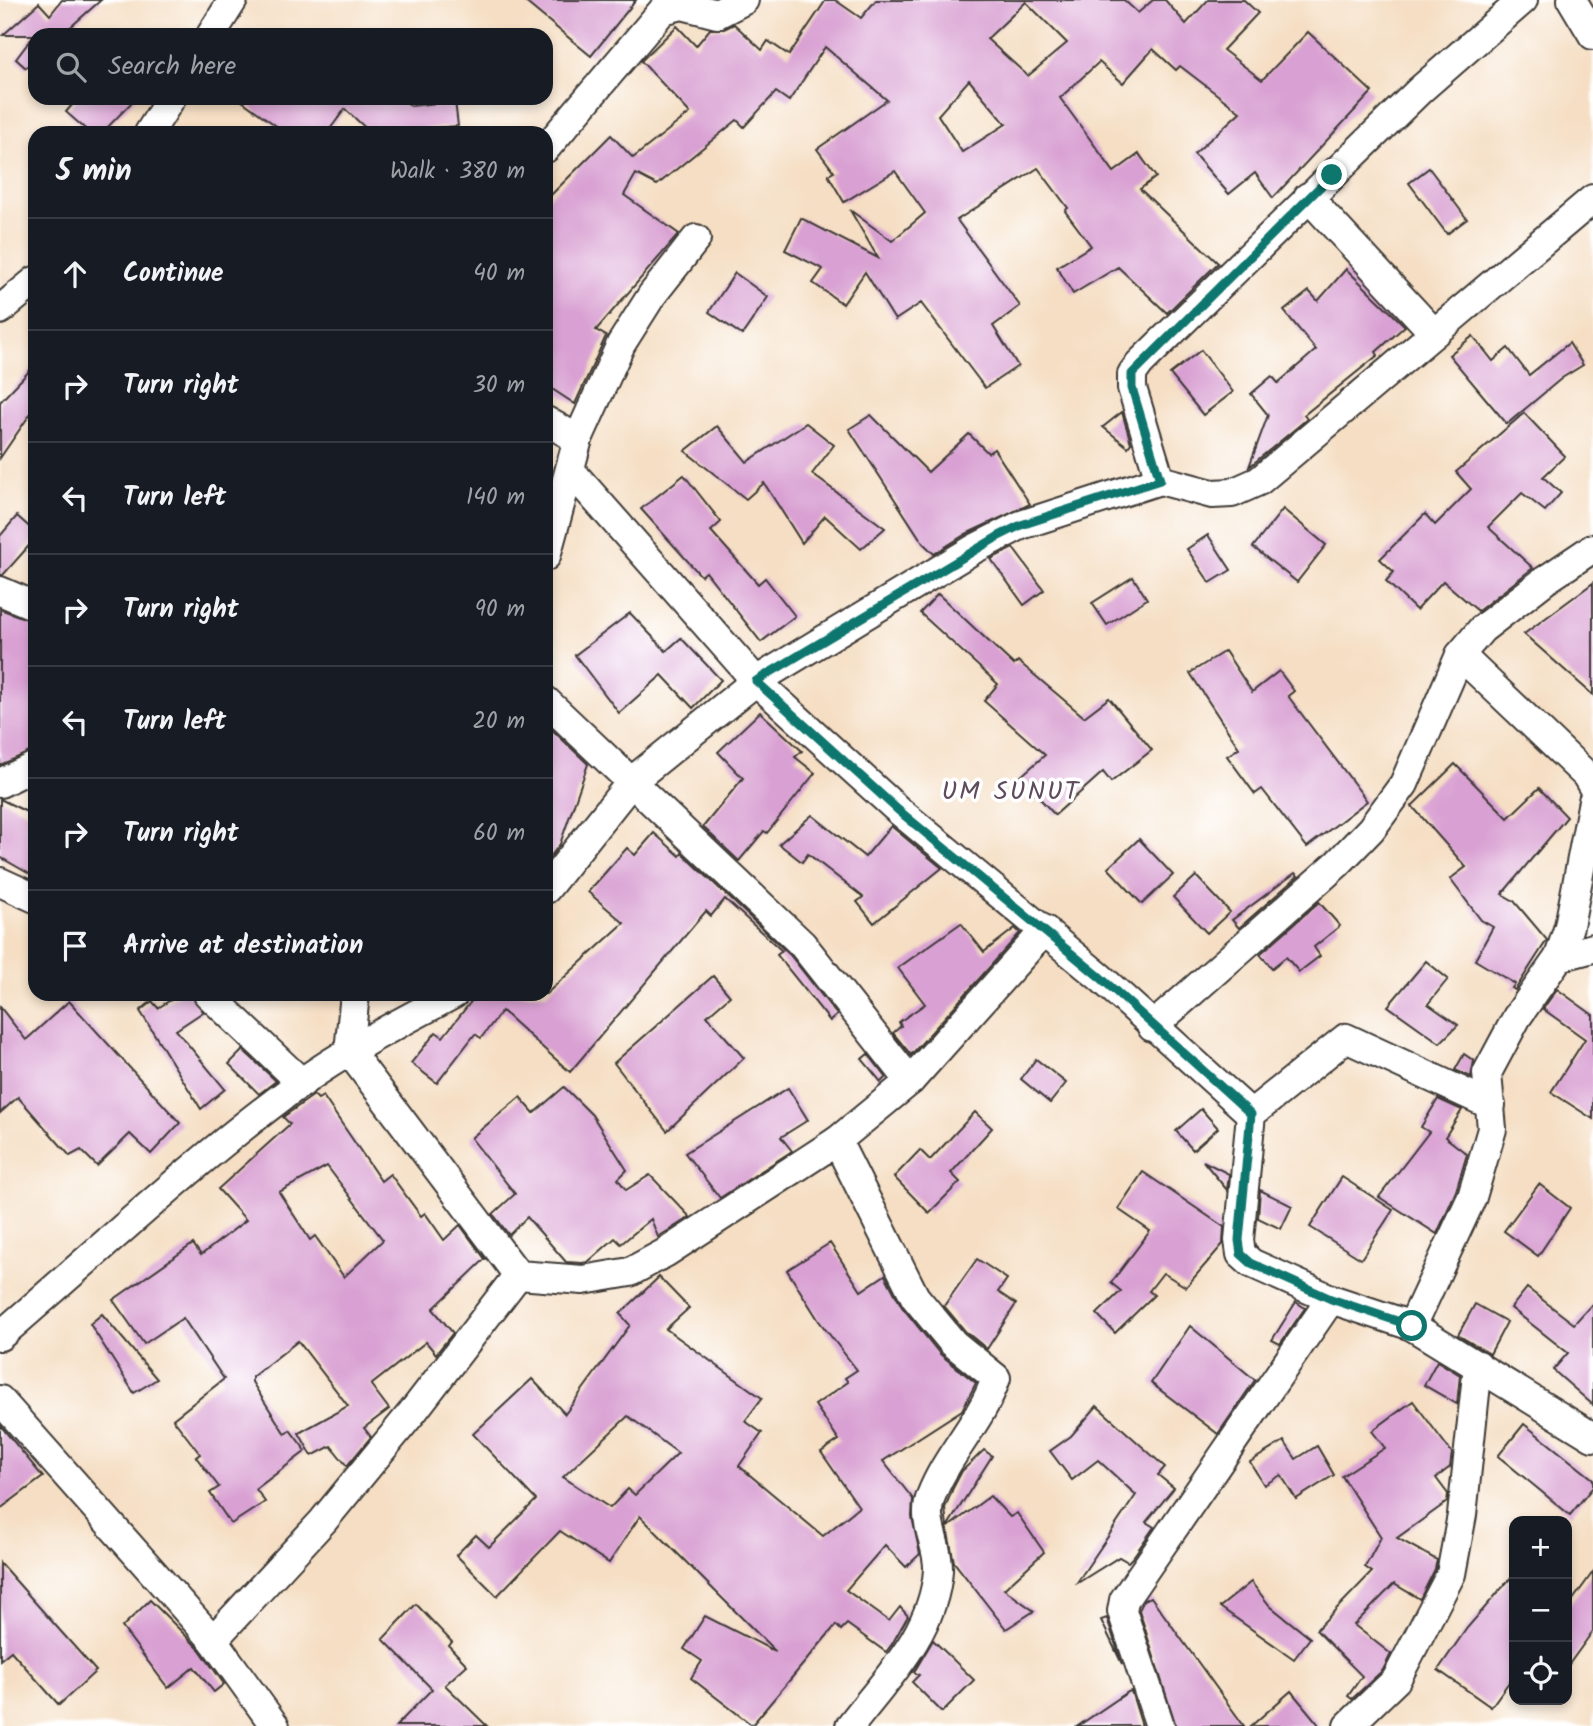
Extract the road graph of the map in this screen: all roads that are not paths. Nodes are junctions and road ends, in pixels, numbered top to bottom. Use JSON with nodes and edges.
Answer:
{"nodes":[{"id":1,"x":233,"y":0,"type":"edge"},
{"id":2,"x":744,"y":0,"type":"edge"},
{"id":3,"x":1523,"y":0,"type":"edge"},
{"id":4,"x":1572,"y":0,"type":"edge"},
{"id":5,"x":657,"y":5,"type":"edge"},
{"id":6,"x":215,"y":28,"type":"edge"},
{"id":7,"x":1593,"y":35,"type":"edge"},
{"id":8,"x":167,"y":105,"type":"edge"},
{"id":9,"x":153,"y":126,"type":"edge"},
{"id":10,"x":553,"y":139,"type":"edge"},
{"id":11,"x":1308,"y":197,"type":"junction"},
{"id":12,"x":1593,"y":199,"type":"edge"},
{"id":13,"x":696,"y":239,"type":"dead end"},
{"id":14,"x":28,"y":287,"type":"edge"},
{"id":15,"x":0,"y":310,"type":"edge"},
{"id":16,"x":1433,"y":332,"type":"junction"},
{"id":17,"x":553,"y":425,"type":"edge"},
{"id":18,"x":578,"y":439,"type":"junction"},
{"id":19,"x":570,"y":470,"type":"junction"},
{"id":20,"x":1160,"y":480,"type":"junction"},
{"id":21,"x":553,"y":531,"type":"edge"},
{"id":22,"x":1593,"y":548,"type":"edge"},
{"id":23,"x":0,"y":591,"type":"edge"},
{"id":24,"x":28,"y":603,"type":"edge"},
{"id":25,"x":1460,"y":655,"type":"junction"},
{"id":26,"x":756,"y":681,"type":"junction"},
{"id":27,"x":553,"y":708,"type":"edge"},
{"id":28,"x":28,"y":769,"type":"edge"},
{"id":29,"x":632,"y":781,"type":"junction"},
{"id":30,"x":0,"y":783,"type":"edge"},
{"id":31,"x":1593,"y":787,"type":"edge"},
{"id":32,"x":1593,"y":801,"type":"edge"},
{"id":33,"x":553,"y":880,"type":"edge"},
{"id":34,"x":0,"y":883,"type":"edge"},
{"id":35,"x":28,"y":895,"type":"edge"},
{"id":36,"x":1045,"y":930,"type":"junction"},
{"id":37,"x":1593,"y":948,"type":"edge"},
{"id":38,"x":1559,"y":957,"type":"junction"},
{"id":39,"x":215,"y":1001,"type":"edge"},
{"id":40,"x":354,"y":1001,"type":"edge"},
{"id":41,"x":441,"y":1001,"type":"edge"},
{"id":42,"x":1152,"y":1027,"type":"junction"},
{"id":43,"x":349,"y":1051,"type":"junction"},
{"id":44,"x":910,"y":1082,"type":"junction"},
{"id":45,"x":302,"y":1083,"type":"junction"},
{"id":46,"x":1491,"y":1105,"type":"junction"},
{"id":47,"x":1251,"y":1114,"type":"junction"},
{"id":48,"x":837,"y":1141,"type":"junction"},
{"id":49,"x":518,"y":1275,"type":"junction"},
{"id":50,"x":1331,"y":1299,"type":"junction"},
{"id":51,"x":1412,"y":1326,"type":"junction"},
{"id":52,"x":0,"y":1336,"type":"edge"},
{"id":53,"x":1478,"y":1365,"type":"junction"},
{"id":54,"x":0,"y":1400,"type":"edge"},
{"id":55,"x":1593,"y":1437,"type":"edge"},
{"id":56,"x":213,"y":1640,"type":"junction"},
{"id":57,"x":275,"y":1726,"type":"edge"},
{"id":58,"x":850,"y":1726,"type":"edge"},
{"id":59,"x":1160,"y":1726,"type":"edge"},
{"id":60,"x":1348,"y":1726,"type":"edge"}],
"edges":[{"from":1,"to":6,"type":"street"},
{"from":2,"to":5,"type":"street"},
{"from":3,"to":11,"type":"street"},
{"from":4,"to":7,"type":"street"},
{"from":5,"to":10,"type":"street"},
{"from":8,"to":9,"type":"street"},
{"from":11,"to":16,"type":"street"},
{"from":11,"to":20,"type":"street"},
{"from":12,"to":16,"type":"street"},
{"from":13,"to":18,"type":"street"},
{"from":14,"to":15,"type":"street"},
{"from":16,"to":20,"type":"street"},
{"from":17,"to":18,"type":"street"},
{"from":18,"to":19,"type":"street"},
{"from":19,"to":21,"type":"street"},
{"from":19,"to":26,"type":"street"},
{"from":20,"to":26,"type":"street"},
{"from":22,"to":25,"type":"street"},
{"from":23,"to":24,"type":"street"},
{"from":25,"to":31,"type":"street"},
{"from":25,"to":42,"type":"street"},
{"from":26,"to":29,"type":"street"},
{"from":26,"to":36,"type":"street"},
{"from":27,"to":29,"type":"street"},
{"from":28,"to":30,"type":"street"},
{"from":29,"to":33,"type":"street"},
{"from":29,"to":44,"type":"street"},
{"from":32,"to":38,"type":"street"},
{"from":34,"to":35,"type":"street"},
{"from":36,"to":42,"type":"street"},
{"from":36,"to":44,"type":"street"},
{"from":37,"to":38,"type":"street"},
{"from":38,"to":46,"type":"street"},
{"from":39,"to":45,"type":"street"},
{"from":40,"to":43,"type":"street"},
{"from":41,"to":43,"type":"street"},
{"from":42,"to":47,"type":"street"},
{"from":43,"to":45,"type":"street"},
{"from":43,"to":49,"type":"street"},
{"from":44,"to":48,"type":"street"},
{"from":45,"to":52,"type":"street"},
{"from":46,"to":47,"type":"street"},
{"from":46,"to":51,"type":"street"},
{"from":47,"to":50,"type":"street"},
{"from":48,"to":49,"type":"street"},
{"from":48,"to":58,"type":"street"},
{"from":49,"to":56,"type":"street"},
{"from":50,"to":51,"type":"street"},
{"from":50,"to":59,"type":"street"},
{"from":51,"to":53,"type":"street"},
{"from":53,"to":55,"type":"street"},
{"from":53,"to":60,"type":"street"},
{"from":54,"to":56,"type":"street"},
{"from":56,"to":57,"type":"street"}]}
